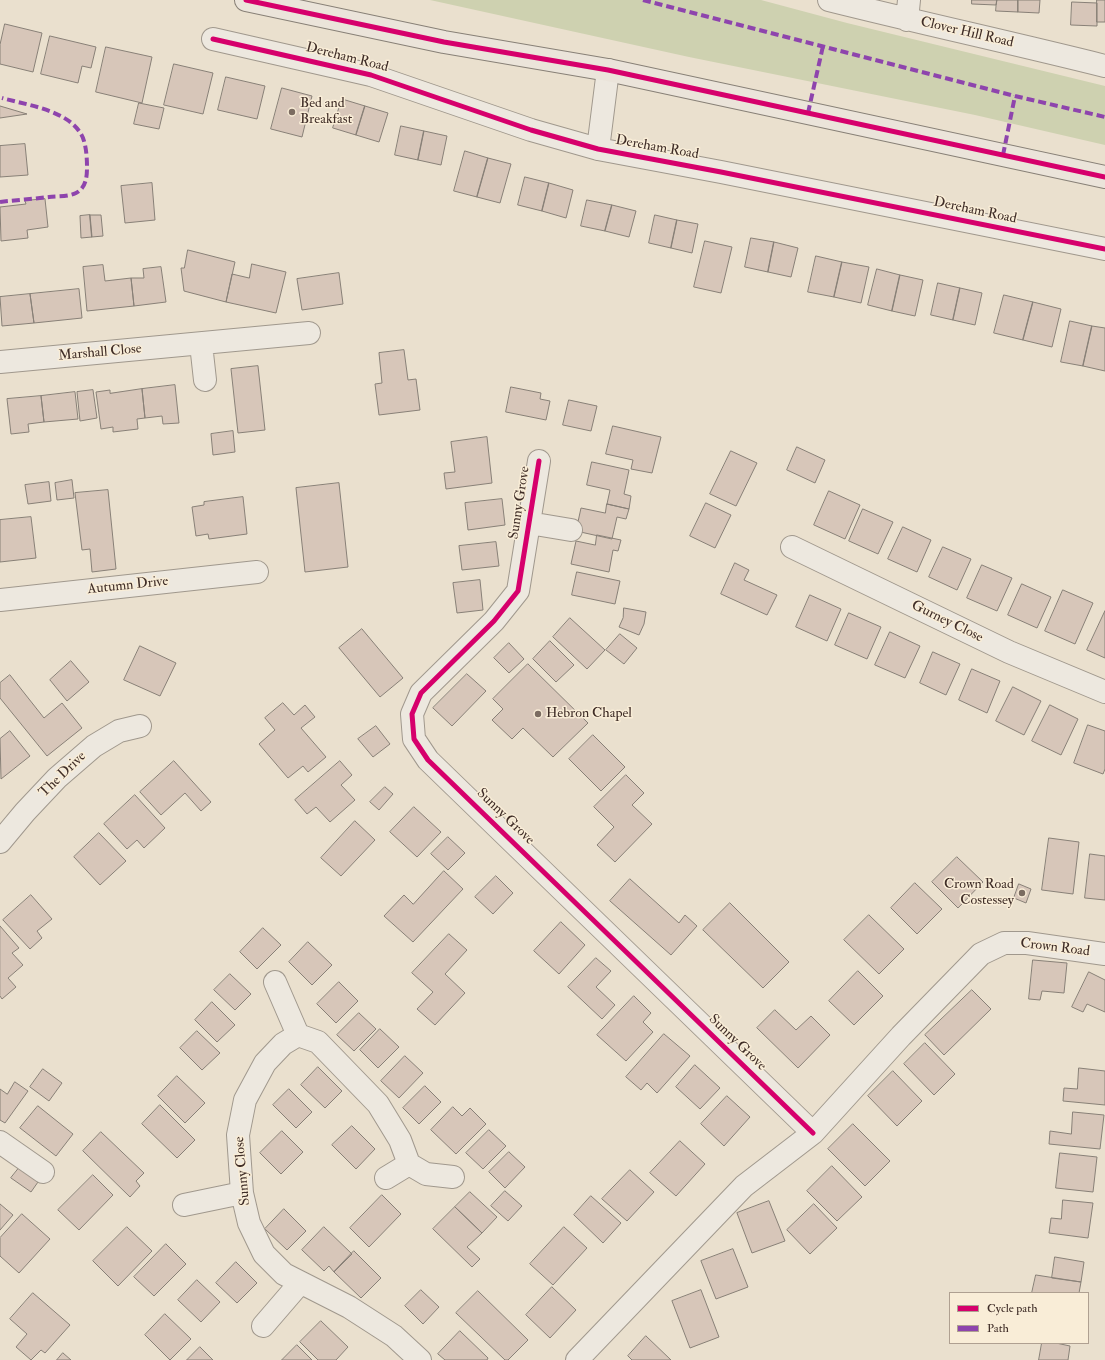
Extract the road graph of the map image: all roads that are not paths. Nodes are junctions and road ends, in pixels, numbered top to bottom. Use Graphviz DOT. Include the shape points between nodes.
graph roads {
  1 [pos="246,0"];
  2 [pos="829,0"];
  3 [pos="908,10"];
  4 [pos="213,39"];
  5 [pos="1105,66"];
  6 [pos="608,70"];
  7 [pos="598,149"];
  8 [pos="1105,177"];
  9 [pos="1105,249"];
  10 [pos="309,333"];
  11 [pos="201,344"];
  12 [pos="0,362"];
  13 [pos="205,380"];
  14 [pos="539,461"];
  15 [pos="529,523"];
  16 [pos="571,530"];
  17 [pos="792,547"];
  18 [pos="257,572"];
  19 [pos="0,600"];
  20 [pos="1105,692"];
  21 [pos="140,726"];
  22 [pos="0,842"];
  23 [pos="1105,954"];
  24 [pos="275,982"];
  25 [pos="298,1036"];
  26 [pos="813,1133"];
  27 [pos="2,1147"];
  28 [pos="409,1164"];
  29 [pos="43,1172"];
  30 [pos="453,1177"];
  31 [pos="386,1178"];
  32 [pos="242,1193"];
  33 [pos="184,1205"];
  34 [pos="300,1283"];
  35 [pos="263,1326"];
  36 [pos="420,1360"];
  37 [pos="577,1360"];
  1 -- 6 [label="highway" via="444,42"];
  2 -- 3 [label="street, Clover Hill Road"];
  3 -- 5 [label="street, Clover Hill Road" via="1018,44"];
  4 -- 7 [label="street, Dereham Road" via="371,75 530,130"];
  6 -- 7 [label="street, Dereham Road"];
  6 -- 8 [label="highway"];
  7 -- 9 [label="street, Dereham Road"];
  10 -- 11 [label="street, Marshall Close"];
  11 -- 12 [label="street, Marshall Close"];
  11 -- 13 [label="street"];
  14 -- 15 [label="street, Sunny Grove"];
  15 -- 16 [label="street, Sunny Grove"];
  15 -- 26 [label="street, Sunny Grove" via="518,591 494,621 421,693 412,714 414,739 428,760"];
  17 -- 20 [label="street, Gurney Close" via="1009,652"];
  18 -- 19 [label="street, Autumn Drive"];
  21 -- 22 [label="street, The Drive" via="119,732 94,746 57,778"];
  23 -- 26 [label="street, Crown Road" via="1027,943 1004,943 981,954 901,1036"];
  24 -- 25 [label="street"];
  25 -- 28 [label="street" via="318,1042 378,1104 400,1140"];
  25 -- 32 [label="street, Sunny Close" via="283,1044 264,1063 245,1100 238,1135"];
  26 -- 37 [label="street" via="744,1186"];
  27 -- 29 [label="street"];
  28 -- 30 [label="street" via="426,1174"];
  28 -- 31 [label="street"];
  32 -- 33 [label="street"];
  32 -- 34 [label="street, Sunny Close" via="249,1223 264,1254 284,1274"];
  34 -- 35 [label="street"];
  34 -- 36 [label="street, Sunny Close" via="349,1308 394,1336"];
}
